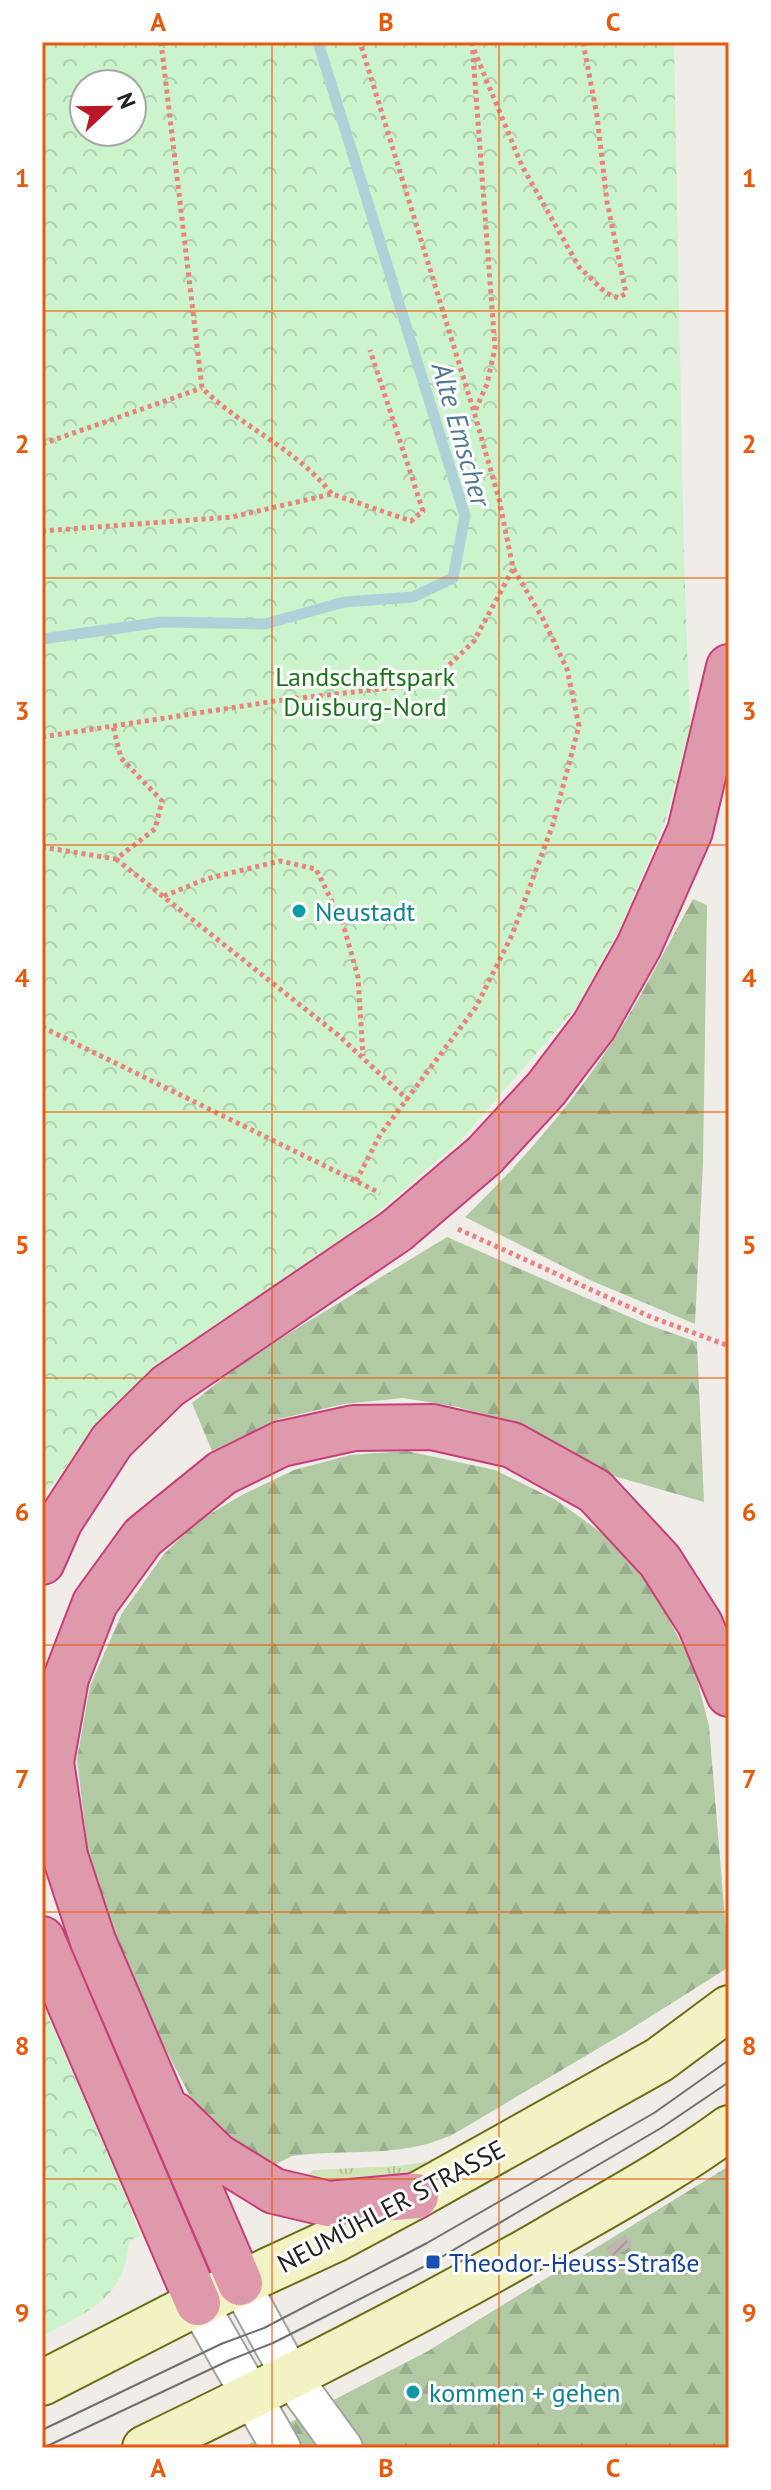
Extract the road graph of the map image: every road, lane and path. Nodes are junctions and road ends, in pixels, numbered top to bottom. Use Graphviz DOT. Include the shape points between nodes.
graph roads {
  1 [pos="161,42"];
  2 [pos="360,42"];
  3 [pos="472,42"];
  4 [pos="583,42"];
  5 [pos="474,50"];
  6 [pos="370,350"];
  7 [pos="202,388"];
  8 [pos="474,412"];
  9 [pos="42,444"];
  10 [pos="332,494"];
  11 [pos="42,531"];
  12 [pos="513,568"];
  13 [pos="729,667"];
  14 [pos="113,726"];
  15 [pos="42,737"];
  16 [pos="42,847"];
  17 [pos="116,859"];
  18 [pos="164,897"];
  19 [pos="42,1027"];
  20 [pos="363,1058"];
  21 [pos="409,1100"];
  22 [pos="356,1181"];
  23 [pos="390,1213"];
  24 [pos="456,1228"];
  25 [pos="729,1346"];
  26 [pos="42,1562"];
  27 [pos="729,1694"];
  28 [pos="42,1939"];
  29 [pos="729,2008"];
  30 [pos="162,2102"];
  31 [pos="729,2128"];
  32 [pos="416,2196"];
  33 [pos="240,2283"];
  34 [pos="198,2303"];
  35 [pos="292,2378"];
  36 [pos="42,2383"];
  37 [pos="251,2397"];
  38 [pos="145,2448"];
  39 [pos="281,2448"];
  40 [pos="343,2448"];
  1 -- 7 [label="path"];
  2 -- 8 [label="path"];
  3 -- 5 [label="path"];
  4 -- 5 [label="path" via="626,293 619,298 606,293 579,267 522,166"];
  5 -- 8 [label="path" via="495,348"];
  6 -- 10 [label="path" via="423,511 411,521"];
  7 -- 9 [label="path"];
  7 -- 10 [label="path" via="220,406 280,444"];
  8 -- 12 [label="path"];
  10 -- 11 [label="path" via="232,517"];
  12 -- 14 [label="path" via="474,641 444,670 399,687"];
  12 -- 21 [label="path" via="567,669 579,726 553,824 512,935 476,1007"];
  13 -- 23 [label="highway, bridge" via="690,831 639,946 594,1026 485,1155"];
  14 -- 15 [label="path"];
  14 -- 17 [label="path" via="121,758 162,801 155,829"];
  16 -- 17 [label="path"];
  17 -- 18 [label="path"];
  18 -- 20 [label="path"];
  18 -- 20 [label="path" via="206,879 280,861 316,869 343,924 358,977"];
  19 -- 22 [label="path"];
  20 -- 21 [label="path"];
  21 -- 22 [label="path" via="380,1135"];
  22 -- 23 [label="path"];
  23 -- 26 [label="highway" via="168,1386 112,1441 60,1521"];
  24 -- 25 [label="path" via="651,1317"];
  27 -- 30 [label="highway" via="700,1624 660,1561 595,1491 512,1445 432,1427 354,1428 281,1444 222,1473 143,1537 95,1603 66,1678 51,1762 65,1856 93,1941"];
  28 -- 34 [label="highway"];
  29 -- 32 [label="main road, NEUMÜHLER STRASSE" via="659,2060"];
  30 -- 32 [label="highway" via="217,2156 274,2191 329,2204"];
  30 -- 33 [label="highway"];
  31 -- 35 [label="main road" via="684,2161 457,2291"];
  32 -- 33 [label="main road, NEUMÜHLER STRASSE"];
  33 -- 34 [label="main road, NEUMÜHLER STRASSE"];
  33 -- 35 [label="street"];
  34 -- 36 [label="main road, NEUMÜHLER STRASSE"];
  34 -- 37 [label="street"];
  35 -- 37 [label="main road"];
  35 -- 40 [label="street"];
  37 -- 38 [label="main road"];
  37 -- 39 [label="street"];
}
